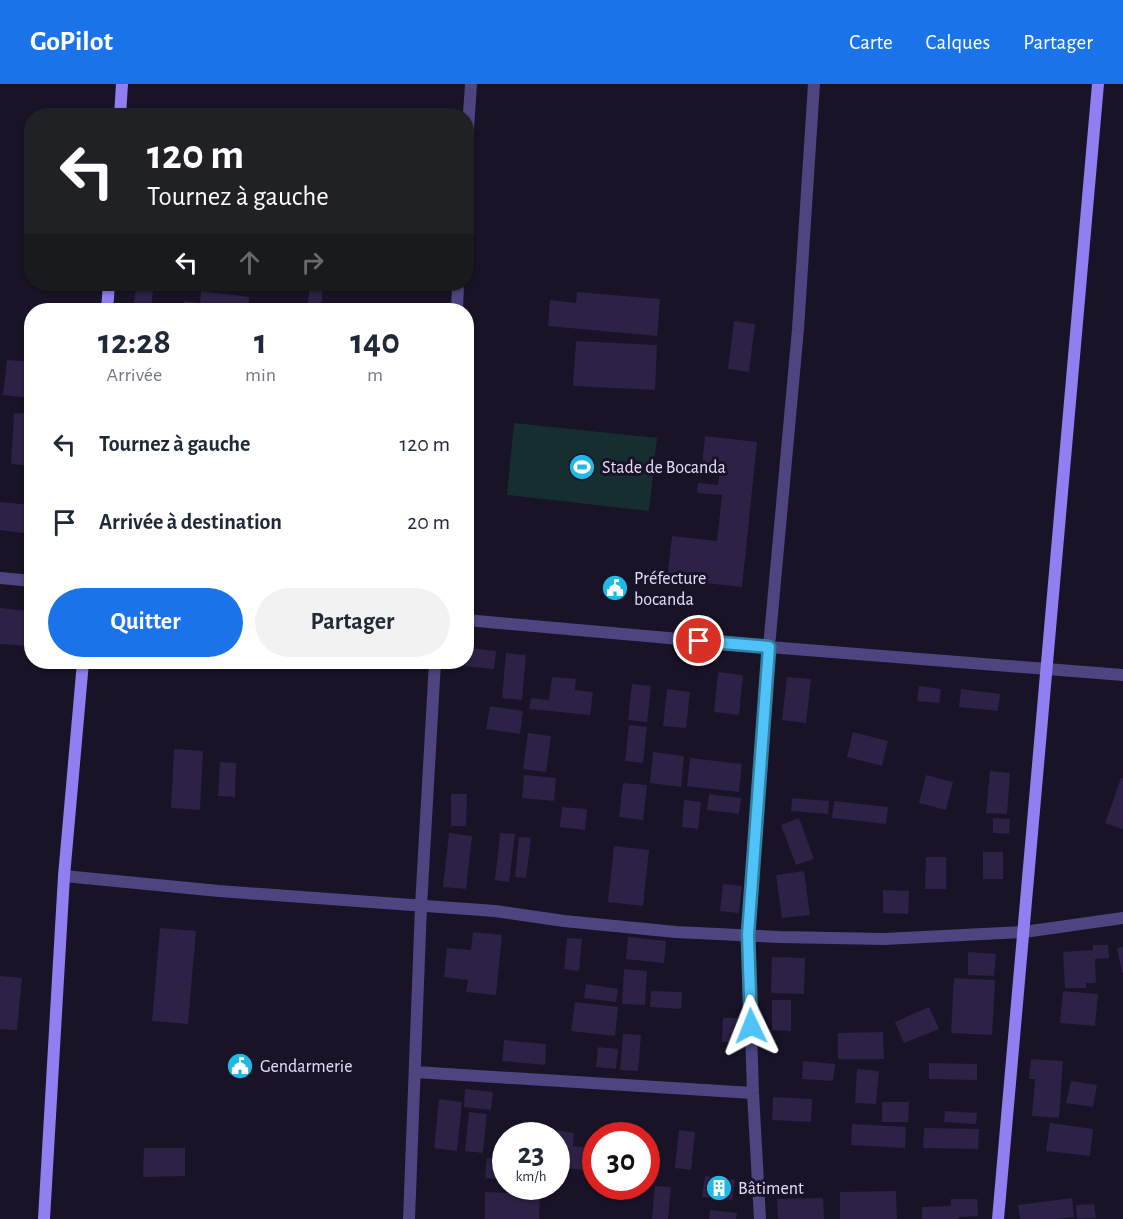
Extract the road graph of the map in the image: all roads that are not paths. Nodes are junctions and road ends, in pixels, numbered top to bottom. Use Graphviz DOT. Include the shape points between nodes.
graph roads {
  1 [pos="122,84"];
  2 [pos="471,84"];
  3 [pos="814,84"];
  4 [pos="1098,84"];
  5 [pos="120,108"];
  6 [pos="469,108"];
  7 [pos="0,578"];
  8 [pos="24,580"];
  9 [pos="474,621"];
  10 [pos="769,647"];
  11 [pos="82,669"];
  12 [pos="435,669"];
  13 [pos="1047,669"];
  14 [pos="1123,675"];
  15 [pos="64,876"];
  16 [pos="421,906"];
  17 [pos="1123,918"];
  18 [pos="1024,932"];
  19 [pos="748,935"];
  20 [pos="415,1072"];
  21 [pos="753,1093"];
  22 [pos="44,1219"];
  23 [pos="409,1219"];
  24 [pos="760,1219"];
  25 [pos="998,1219"];
  1 -- 5 [label="street"];
  2 -- 6 [label="street"];
  3 -- 10 [label="street" via="798,329"];
  4 -- 13 [label="street"];
  7 -- 8 [label="street"];
  9 -- 10 [label="street"];
  10 -- 13 [label="street"];
  10 -- 19 [label="street"];
  11 -- 15 [label="street"];
  12 -- 16 [label="street"];
  13 -- 14 [label="street"];
  13 -- 18 [label="street"];
  15 -- 16 [label="street"];
  15 -- 22 [label="street"];
  16 -- 19 [label="street" via="676,932"];
  16 -- 20 [label="street"];
  17 -- 18 [label="street"];
  18 -- 19 [label="street" via="884,939"];
  18 -- 25 [label="street"];
  19 -- 21 [label="street"];
  20 -- 21 [label="street"];
  20 -- 23 [label="street"];
  21 -- 24 [label="street"];
}
